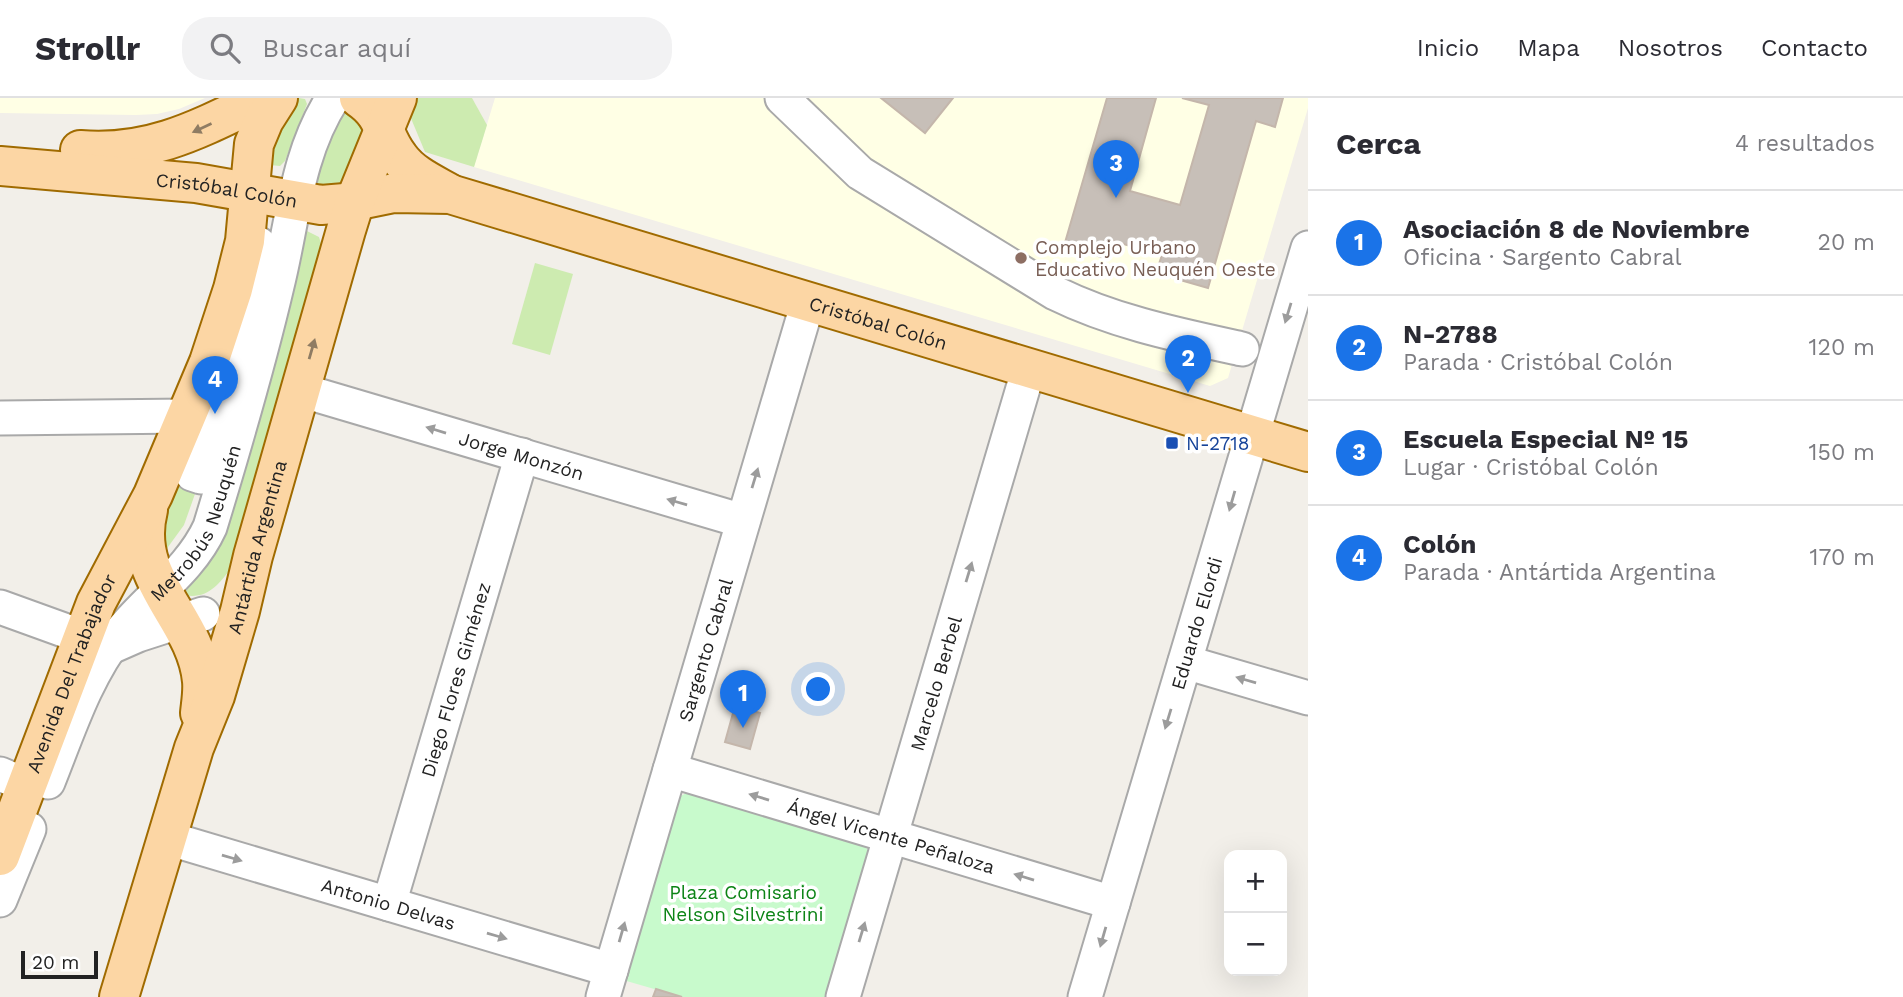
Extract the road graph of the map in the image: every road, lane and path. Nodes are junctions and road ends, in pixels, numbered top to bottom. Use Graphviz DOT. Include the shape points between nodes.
graph roads {
  1 [pos="263,98"];
  2 [pos="278,98"];
  3 [pos="319,98"];
  4 [pos="333,98"];
  5 [pos="359,98"];
  6 [pos="782,98"];
  7 [pos="391,113"];
  8 [pos="0,144"];
  9 [pos="0,166"];
  10 [pos="450,194"];
  11 [pos="261,195"];
  12 [pos="355,201"];
  13 [pos="1308,248"];
  14 [pos="808,302"];
  15 [pos="1242,349"];
  16 [pos="1029,368"];
  17 [pos="300,390"];
  18 [pos="187,416"];
  19 [pos="0,418"];
  20 [pos="1252,435"];
  21 [pos="1308,452"];
  22 [pos="522,456"];
  23 [pos="192,474"];
  24 [pos="153,495"];
  25 [pos="743,521"];
  26 [pos="253,556"];
  27 [pos="174,602"];
  28 [pos="0,607"];
  29 [pos="96,643"];
  30 [pos="1185,662"];
  31 [pos="62,697"];
  32 [pos="1308,698"];
  33 [pos="188,766"];
  34 [pos="670,770"];
  35 [pos="14,780"];
  36 [pos="891,836"];
  37 [pos="167,838"];
  38 [pos="0,856"];
  39 [pos="0,900"];
  40 [pos="1113,903"];
  41 [pos="389,904"];
  42 [pos="607,983"];
  43 [pos="119,997"];
  44 [pos="843,997"];
  45 [pos="1085,997"];
  1 -- 8 [label="main road, Cristóbal Colón, one-way" via="194,132 141,149 93,152"];
  2 -- 11 [label="main road" via="254,144"];
  3 -- 11 [label="street, Metrobús Neuquén" via="294,154"];
  4 -- 11 [label="street, Metrobús Neuquén" via="306,155"];
  5 -- 7 [label="main road, Cristóbal Colón"];
  6 -- 15 [label="street" via="860,173 1055,293 1134,324"];
  7 -- 10 [label="main road, Cristóbal Colón" via="394,150 405,164"];
  7 -- 12 [label="main road, Antártida Argentina"];
  9 -- 11 [label="main road, Cristóbal Colón" via="175,181"];
  10 -- 12 [label="main road, Cristóbal Colón" via="406,193"];
  10 -- 14 [label="main road, Cristóbal Colón"];
  11 -- 12 [label="main road, Cristóbal Colón" via="321,205"];
  11 -- 18 [label="main road" via="235,202 245,241 218,336"];
  11 -- 27 [label="street, Metrobús Neuquén" via="256,318 204,498 190,532 170,560"];
  17 -- 12 [label="main road, Antártida Argentina, one-way"];
  13 -- 20 [label="street, Eduardo Elordi, one-way"];
  14 -- 16 [label="main road, Cristóbal Colón"];
  25 -- 14 [label="street, Sargento Cabral, one-way"];
  16 -- 20 [label="main road, Cristóbal Colón"];
  36 -- 16 [label="street, Marcelo Berbel, one-way"];
  22 -- 17 [label="street, Jorge Monzón, one-way"];
  17 -- 26 [label="main road, Antártida Argentina"];
  18 -- 19 [label="street"];
  18 -- 24 [label="main road"];
  20 -- 21 [label="main road, Cristóbal Colón"];
  20 -- 30 [label="street, Eduardo Elordi, one-way"];
  25 -- 22 [label="street, Jorge Monzón, one-way"];
  22 -- 41 [label="street, Diego Flores Giménez"];
  23 -- 23 [label="street" via="201,477 205,465 248,312 259,244"];
  24 -- 27 [label="main road" via="144,537 147,560"];
  24 -- 29 [label="main road, Avenida Del Trabajador" via="112,570"];
  25 -- 34 [label="street, Sargento Cabral"];
  26 -- 27 [label="main road" via="228,598 212,610"];
  26 -- 33 [label="main road, Antártida Argentina" via="215,696"];
  27 -- 29 [label="street, Metrobús Neuquén"];
  27 -- 31 [label="street, Metrobús Neuquén" via="98,635"];
  27 -- 33 [label="main road" via="202,680"];
  28 -- 29 [label="street"];
  29 -- 31 [label="main road, Avenida Del Trabajador"];
  29 -- 39 [label="street, Metrobús Neuquén" via="75,716"];
  32 -- 30 [label="street, one-way"];
  30 -- 40 [label="street, Eduardo Elordi, one-way"];
  31 -- 35 [label="main road, Avenida Del Trabajador"];
  33 -- 37 [label="main road, Antártida Argentina"];
  36 -- 34 [label="street, Ángel Vicente Peñaloza, one-way"];
  42 -- 34 [label="street, Sargento Cabral, one-way"];
  35 -- 38 [label="main road, Avenida Del Trabajador"];
  40 -- 36 [label="street, Ángel Vicente Peñaloza, one-way"];
  44 -- 36 [label="street, Marcelo Berbel, one-way"];
  37 -- 41 [label="street, Antonio Delvas, one-way"];
  37 -- 43 [label="main road, Antártida Argentina"];
  40 -- 45 [label="street, Eduardo Elordi, one-way"];
  41 -- 42 [label="street, Antonio Delvas, one-way"];
}
